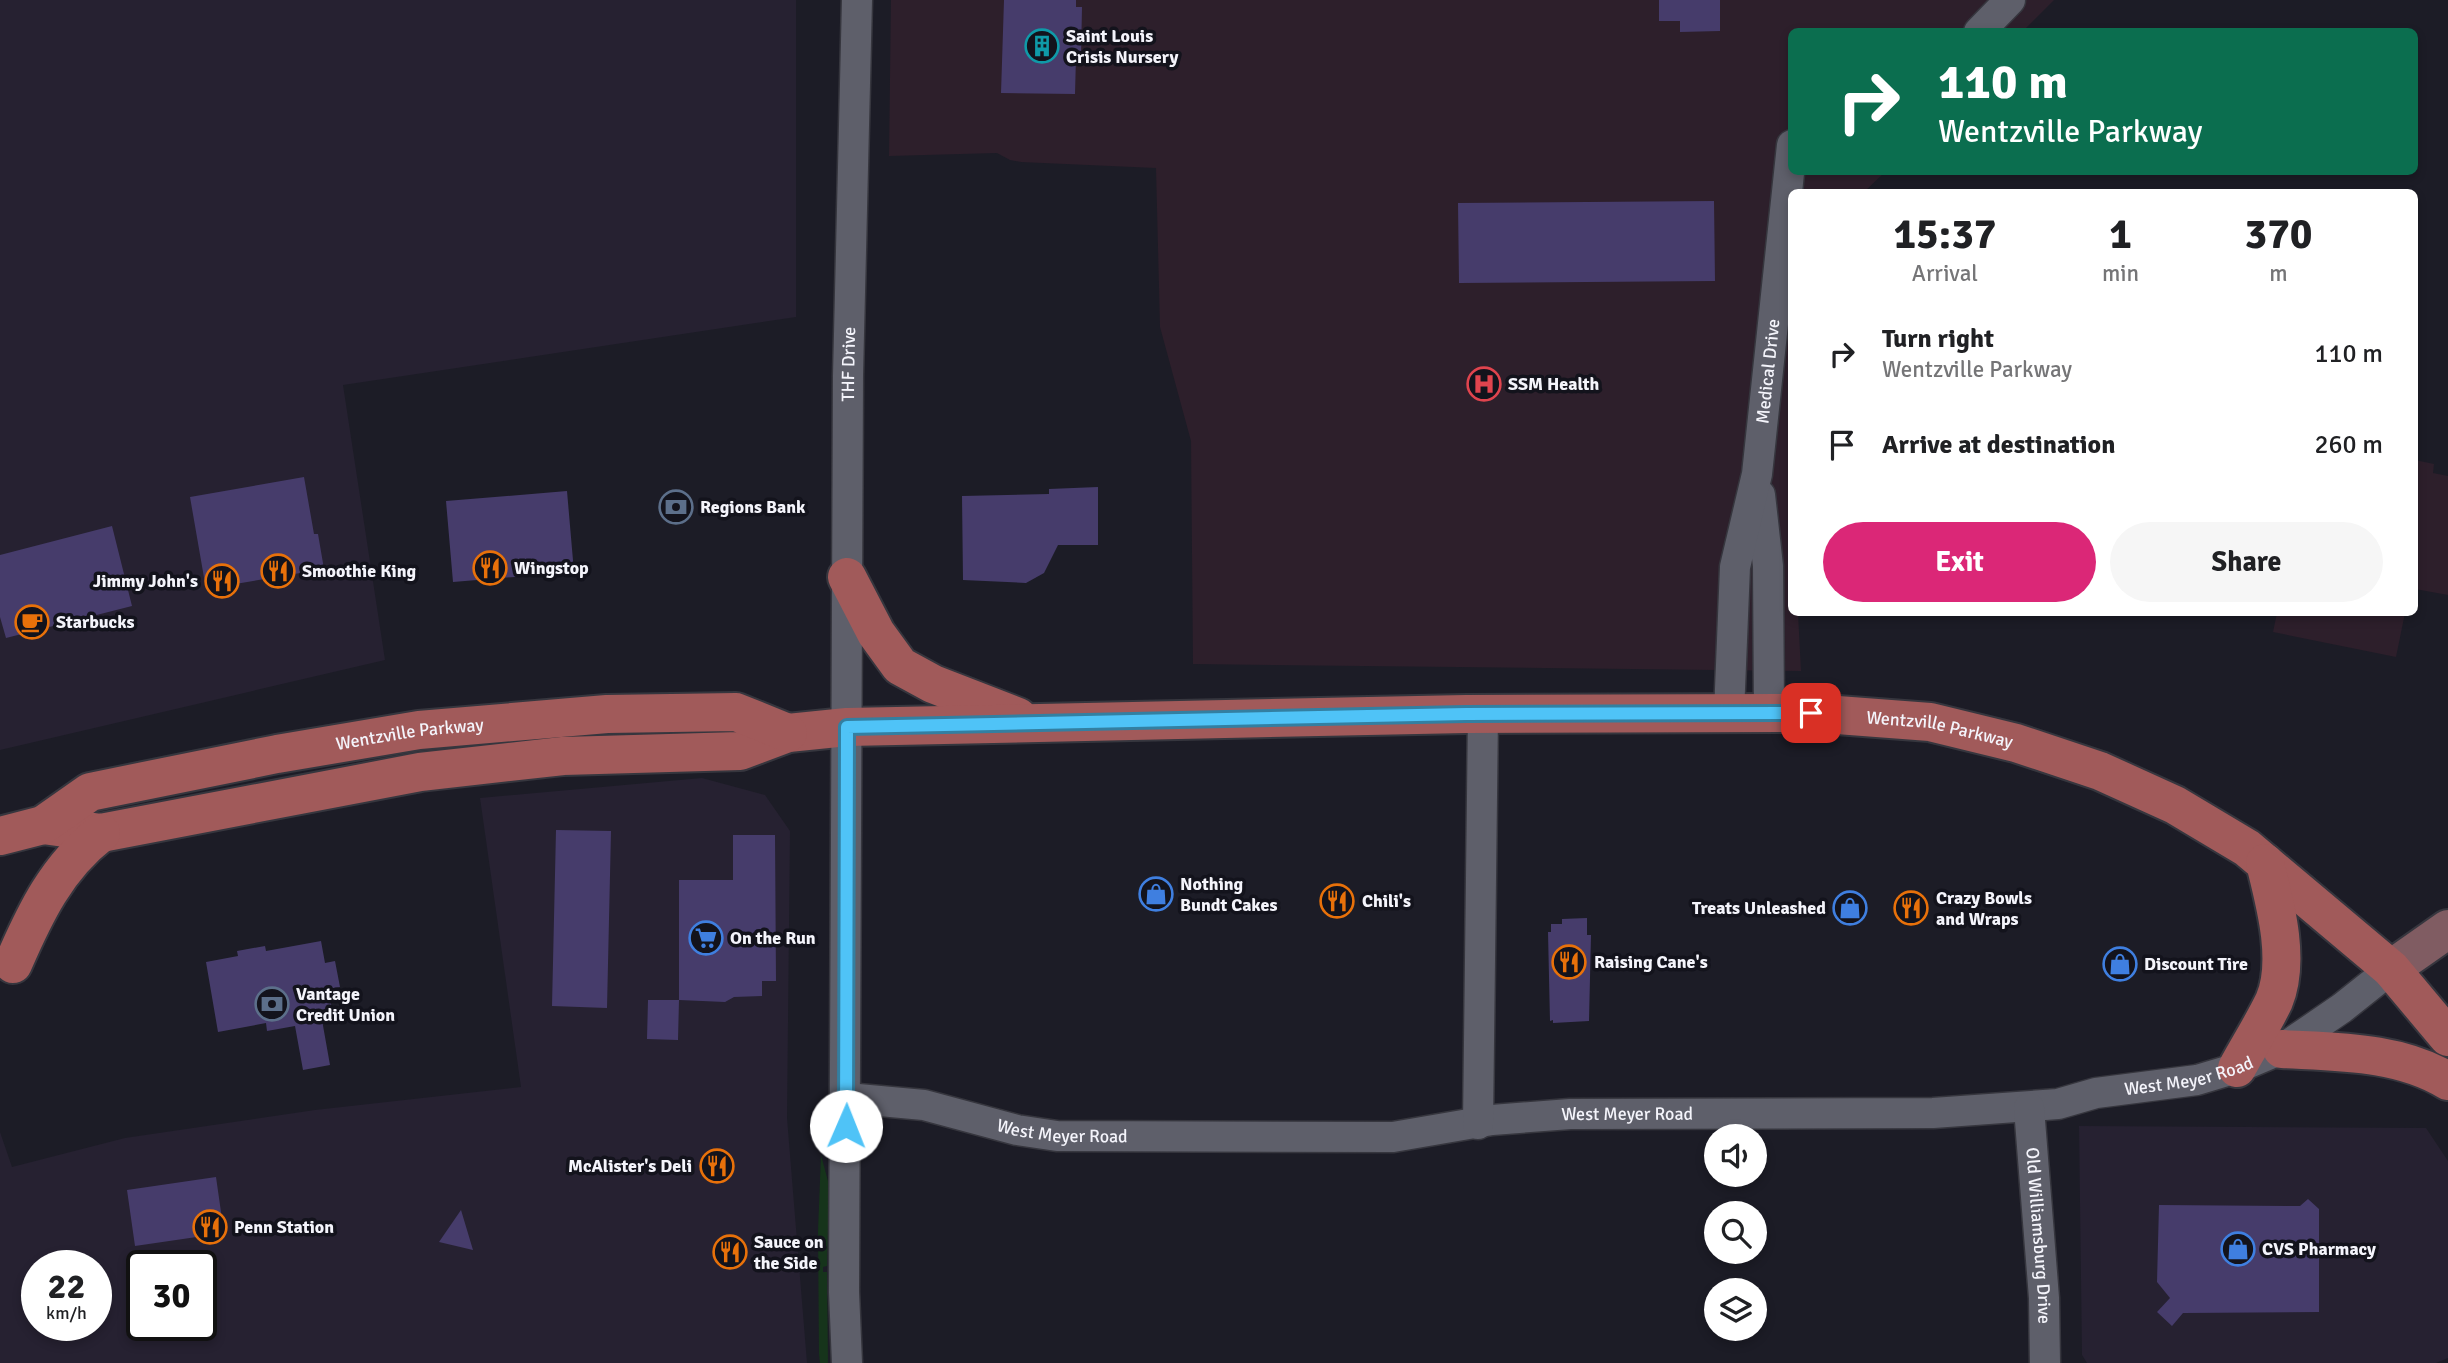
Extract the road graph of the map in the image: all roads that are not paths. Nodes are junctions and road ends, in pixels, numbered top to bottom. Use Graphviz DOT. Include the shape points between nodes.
graph roads {
  1 [pos="857,0"];
  2 [pos="2010,0"];
  3 [pos="1983,28"];
  4 [pos="1789,175"];
  5 [pos="1757,474"];
  6 [pos="847,577"];
  7 [pos="1729,713"];
  8 [pos="1769,713"];
  9 [pos="1483,714"];
  10 [pos="1032,723"];
  11 [pos="847,727"];
  12 [pos="788,733"];
  13 [pos="43,825"];
  14 [pos="101,833"];
  15 [pos="0,836"];
  16 [pos="2265,863"];
  17 [pos="2448,929"];
  18 [pos="13,964"];
  19 [pos="2391,969"];
  20 [pos="2448,1037"];
  21 [pos="2283,1049"];
  22 [pos="2236,1068"];
  23 [pos="2448,1081"];
  24 [pos="847,1098"];
  25 [pos="2029,1108"];
  26 [pos="1478,1124"];
  27 [pos="847,1363"];
  28 [pos="2045,1363"];
  1 -- 6 [label="street, THF Drive"];
  2 -- 3 [label="street"];
  4 -- 5 [label="street, Medical Drive"];
  5 -- 7 [label="street, Medical Drive" via="1735,567"];
  5 -- 8 [label="street, Medical Drive" via="1768,566"];
  6 -- 10 [label="main road" via="876,633 900,666"];
  6 -- 11 [label="street, THF Drive"];
  7 -- 8 [label="main road, Wentzville Parkway"];
  7 -- 9 [label="main road, Wentzville Parkway"];
  8 -- 16 [label="main road, Wentzville Parkway" via="1930,722 2016,743 2101,771 2175,805"];
  9 -- 10 [label="main road, Wentzville Parkway"];
  9 -- 26 [label="street"];
  10 -- 11 [label="main road, Wentzville Parkway"];
  11 -- 12 [label="main road, Wentzville Parkway"];
  11 -- 24 [label="street, THF Drive"];
  12 -- 13 [label="main road, Wentzville Parkway" via="736,712 607,714 419,730 90,792"];
  12 -- 14 [label="main road, Wentzville Parkway" via="740,751 563,756 420,772"];
  13 -- 14 [label="main road, Wentzville Parkway"];
  13 -- 15 [label="main road, Wentzville Parkway"];
  14 -- 18 [label="main road" via="55,878"];
  16 -- 19 [label="main road, Wentzville Parkway"];
  16 -- 22 [label="main road" via="2280,928 2281,964 2275,999"];
  17 -- 19 [label="main road, West Meyer Road"];
  19 -- 20 [label="main road, Wentzville Parkway"];
  19 -- 21 [label="street, West Meyer Road"];
  21 -- 22 [label="street, West Meyer Road"];
  21 -- 23 [label="main road" via="2369,1054"];
  22 -- 25 [label="street, West Meyer Road" via="2197,1080"];
  24 -- 26 [label="street, West Meyer Road" via="924,1105 1057,1136 1393,1137"];
  24 -- 27 [label="street, THF Drive"];
  25 -- 26 [label="street, West Meyer Road" via="1920,1113 1570,1114"];
  25 -- 28 [label="street, Old Williamsburg Drive"];
}
